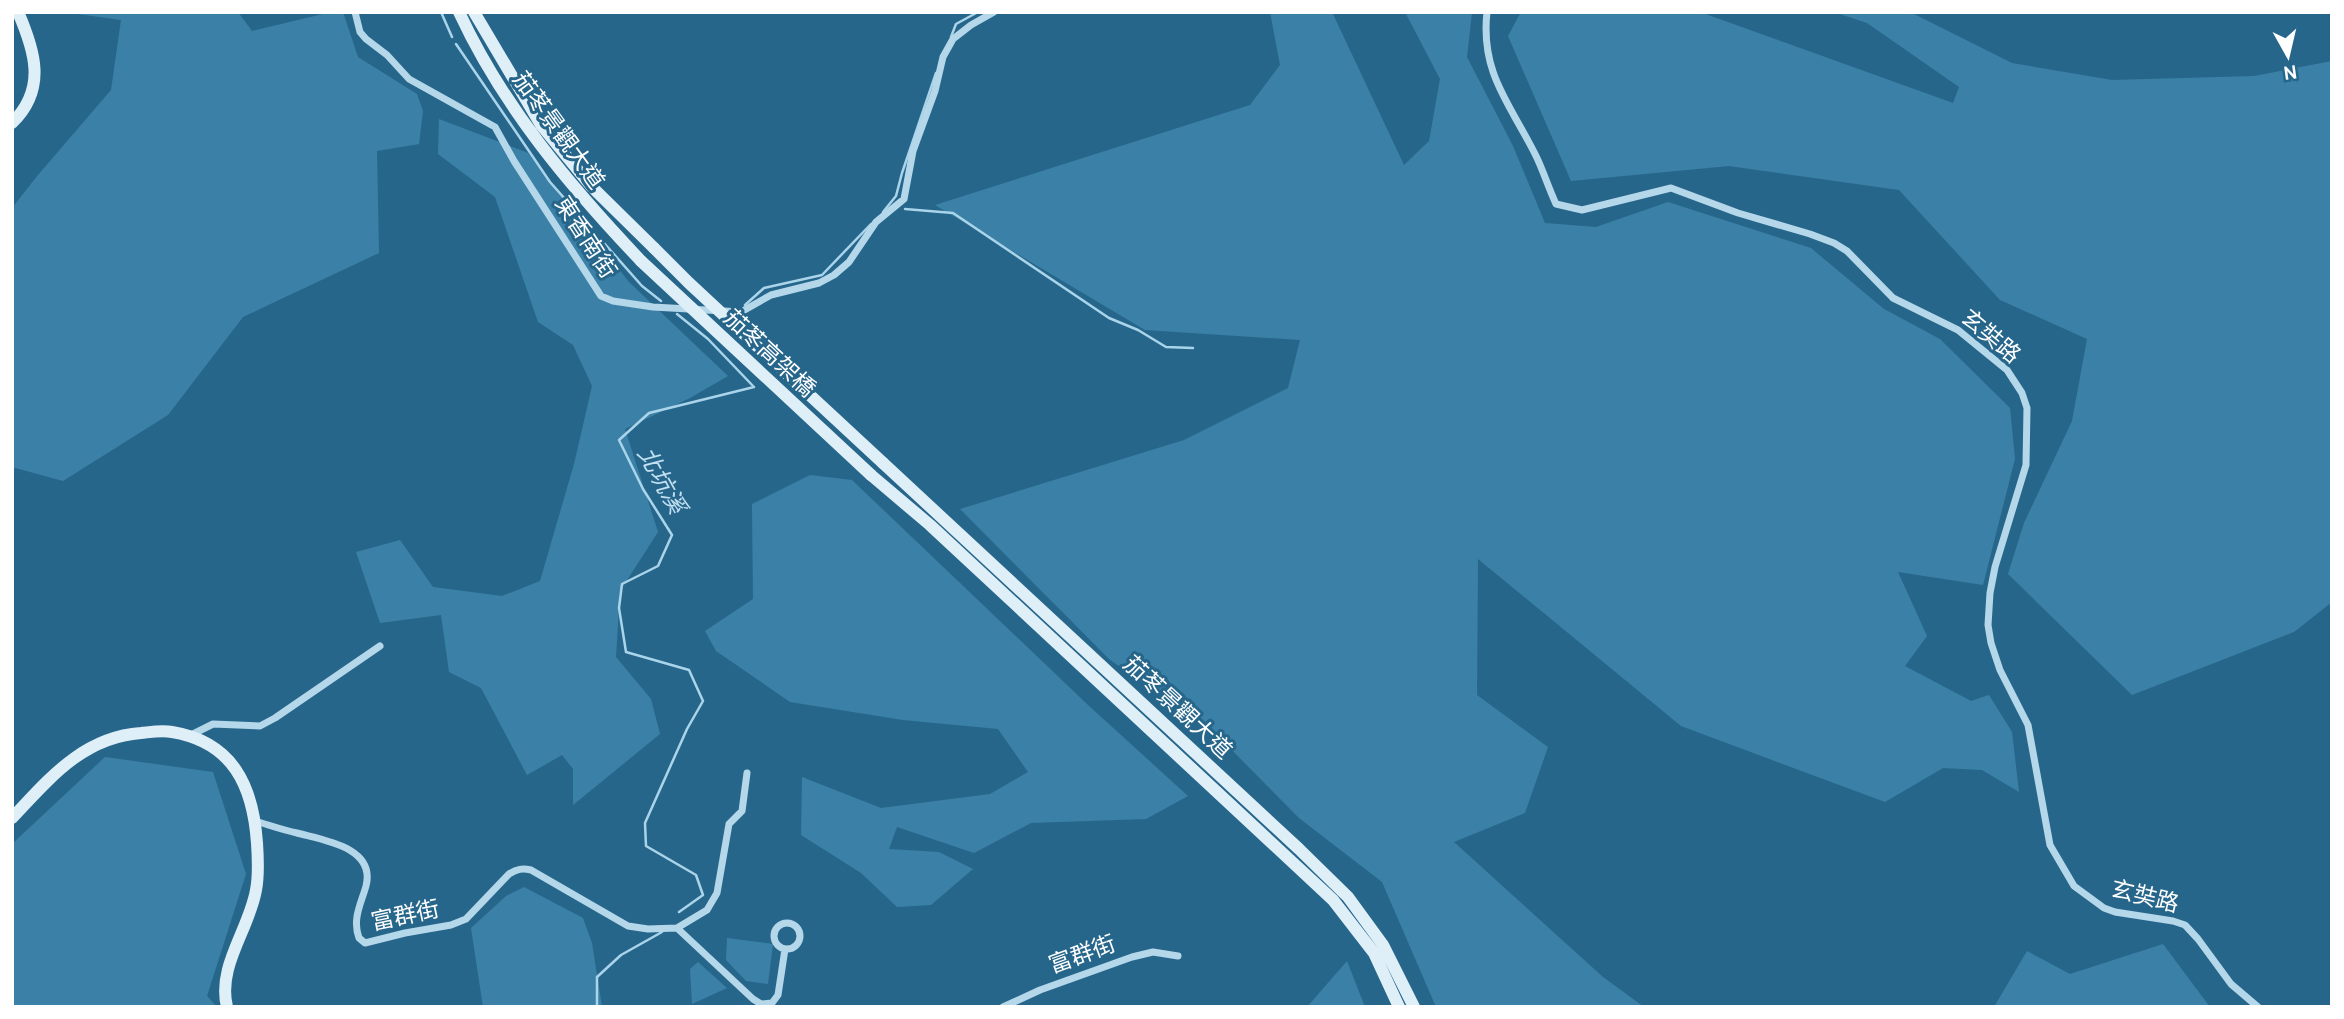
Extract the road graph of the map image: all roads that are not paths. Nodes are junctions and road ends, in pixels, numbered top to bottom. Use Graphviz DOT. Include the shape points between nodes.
graph roads {
  1 [pos="18,12"];
  2 [pos="355,12"];
  3 [pos="459,12"];
  4 [pos="474,12"];
  5 [pos="994,12"];
  6 [pos="1488,12"];
  7 [pos="12,122"];
  8 [pos="654,248"];
  9 [pos="641,261"];
  10 [pos="883,463"];
  11 [pos="871,475"];
  12 [pos="380,646"];
  13 [pos="191,735"];
  14 [pos="747,773"];
  15 [pos="12,818"];
  16 [pos="255,821"];
  17 [pos="677,929"];
  18 [pos="785,950"];
  19 [pos="1178,956"];
  20 [pos="761,1005"];
  21 [pos="774,1005"];
  22 [pos="227,1007"];
  23 [pos="1003,1007"];
  24 [pos="1399,1007"];
  25 [pos="1414,1007"];
  26 [pos="2258,1007"];
  1 -- 7 [label="street" via="32,44 36,73 31,96"];
  2 -- 5 [label="street, 東香南街" via="360,32 409,79 495,127 601,296 653,307 741,312 771,295 834,275 849,262 876,222 904,199 913,151 943,57 953,39"];
  3 -- 9 [label="street, 茄苳景觀大道" via="524,125 581,197"];
  4 -- 8 [label="street, 茄苳景觀大道" via="541,125 591,186"];
  6 -- 26 [label="street, 玄奘路" via="1485,31 1496,83 1538,159 1556,204 1582,210 1671,188 1810,234 1847,251 1894,298 1958,330 2007,370 2027,408 2026,465 1995,567 1988,625 2000,670 2028,725 2050,845 2074,886 2104,908 2185,925 2231,984"];
  8 -- 10 [label="street, 茄苳高架橋, bridge"];
  9 -- 11 [label="street, 茄苳高架橋, bridge"];
  10 -- 25 [label="street, 茄苳景觀大道" via="1348,897 1383,945"];
  11 -- 24 [label="street, 茄苳景觀大道" via="1334,900 1374,953"];
  12 -- 13 [label="street" via="260,726 213,724"];
  13 -- 15 [label="street" via="134,733 95,744 71,758"];
  13 -- 16 [label="street" via="235,768 245,783"];
  14 -- 17 [label="street" via="742,811 729,824 717,893 707,910"];
  16 -- 17 [label="street, 富群街" via="348,848 360,857 368,878 355,920 359,938 366,943 466,919 517,869 531,870 628,926"];
  16 -- 22 [label="street" via="256,889 227,972"];
  17 -- 20 [label="street"];
  18 -- 21 [label="street"];
  19 -- 23 [label="street, 富群街" via="1153,951 1132,957"];
  20 -- 21 [label="street"];
}
